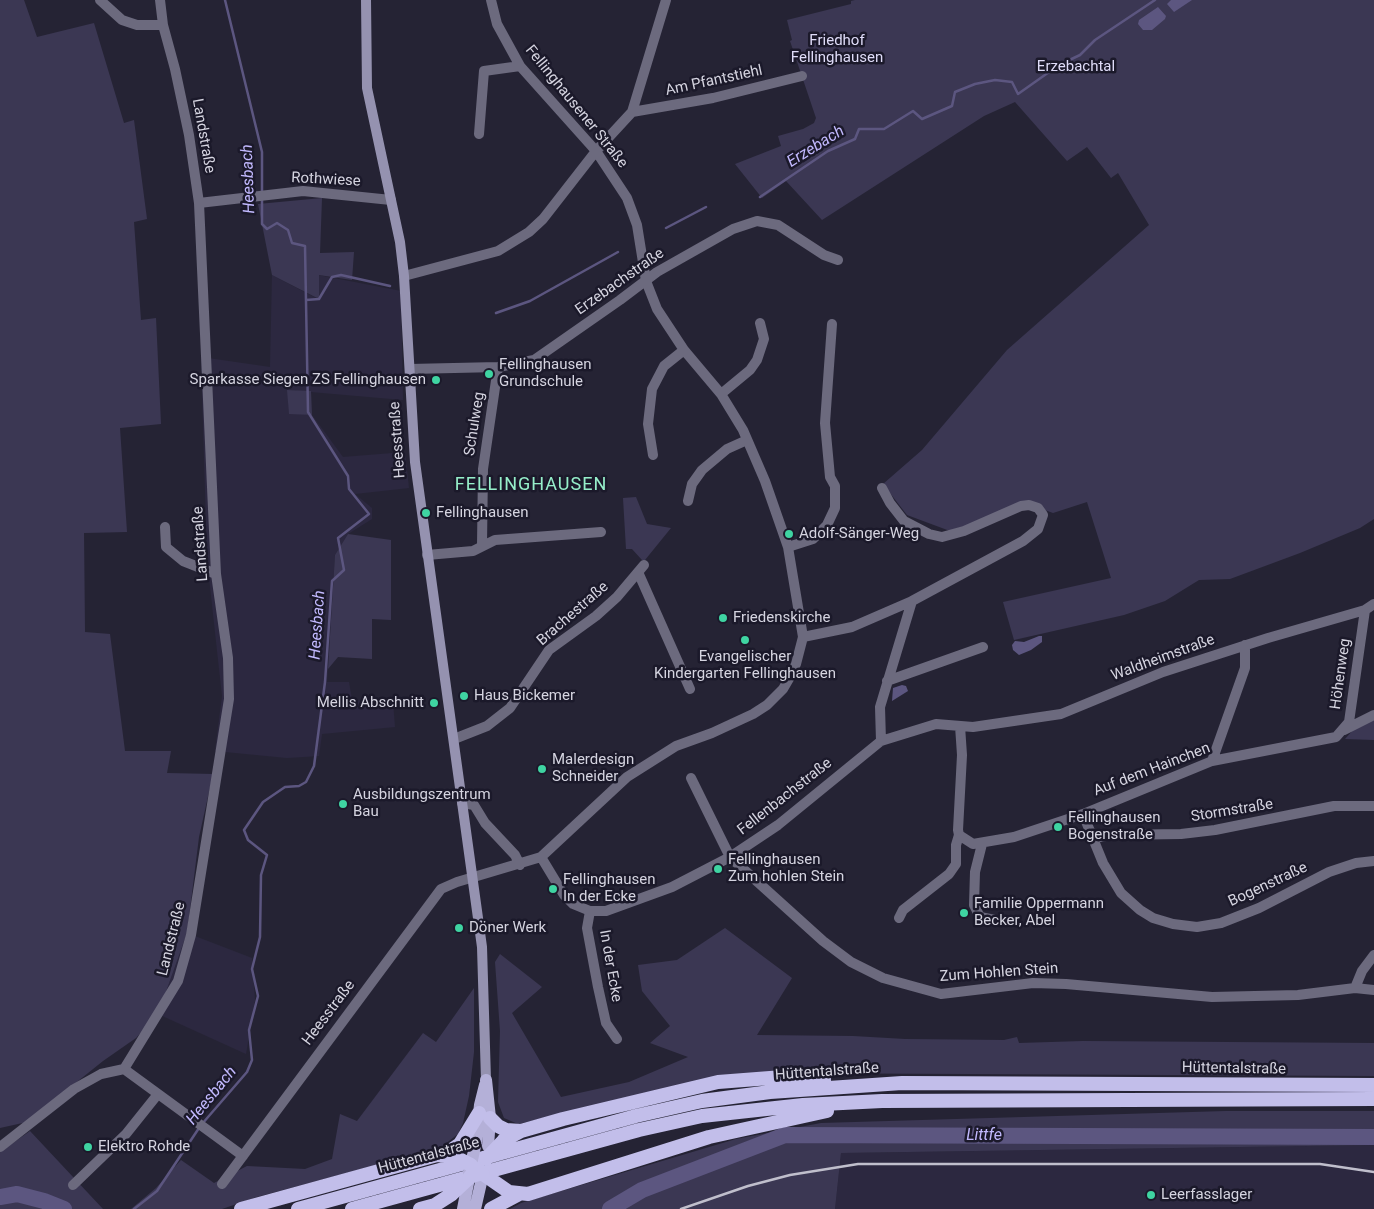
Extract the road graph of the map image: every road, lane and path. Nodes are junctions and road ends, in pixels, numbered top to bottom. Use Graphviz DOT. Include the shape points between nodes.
graph roads {
  1 [pos="100,0"];
  2 [pos="160,0"];
  3 [pos="366,0"];
  4 [pos="491,0"];
  5 [pos="666,0"];
  6 [pos="163,25"];
  7 [pos="520,66"];
  8 [pos="802,76"];
  9 [pos="632,112"];
  10 [pos="478,134"];
  11 [pos="596,151"];
  12 [pos="392,200"];
  13 [pos="199,202"];
  14 [pos="838,260"];
  15 [pos="404,276"];
  16 [pos="646,281"];
  17 [pos="760,324"];
  18 [pos="832,324"];
  19 [pos="684,350"];
  20 [pos="498,367"];
  21 [pos="410,369"];
  22 [pos="721,394"];
  23 [pos="747,440"];
  24 [pos="653,455"];
  25 [pos="882,488"];
  26 [pos="688,501"];
  27 [pos="165,527"];
  28 [pos="601,532"];
  29 [pos="482,545"];
  30 [pos="788,547"];
  31 [pos="428,555"];
  32 [pos="216,574"];
  33 [pos="912,601"];
  34 [pos="1370,607"];
  35 [pos="803,637"];
  36 [pos="1245,645"];
  37 [pos="983,647"];
  38 [pos="886,681"];
  39 [pos="690,689"];
  40 [pos="1374,715"];
  41 [pos="960,726"];
  42 [pos="1340,734"];
  43 [pos="454,739"];
  44 [pos="881,741"];
  45 [pos="1212,761"];
  46 [pos="691,778"];
  47 [pos="462,803"];
  48 [pos="1374,806"];
  49 [pos="1083,814"];
  50 [pos="959,836"];
  51 [pos="1094,838"];
  52 [pos="982,844"];
  53 [pos="541,857"];
  54 [pos="730,857"];
  55 [pos="1374,860"];
  56 [pos="520,865"];
  57 [pos="473,878"];
  58 [pos="590,911"];
  59 [pos="899,918"];
  60 [pos="995,920"];
  61 [pos="1374,955"];
  62 [pos="1355,988"];
  63 [pos="1374,990"];
  64 [pos="617,1039"];
  65 [pos="124,1069"];
  66 [pos="486,1077"];
  67 [pos="902,1083"];
  68 [pos="1374,1085"];
  69 [pos="158,1094"];
  70 [pos="1374,1099"];
  71 [pos="882,1101"];
  72 [pos="485,1116"];
  73 [pos="521,1131"];
  74 [pos="0,1147"];
  75 [pos="448,1155"];
  76 [pos="243,1156"];
  77 [pos="480,1164"];
  78 [pos="222,1184"];
  79 [pos="73,1185"];
  80 [pos="519,1194"];
  81 [pos="472,1195"];
  82 [pos="441,1207"];
  83 [pos="241,1209"];
  84 [pos="298,1209"];
  85 [pos="352,1209"];
  86 [pos="420,1209"];
  87 [pos="463,1209"];
  88 [pos="476,1209"];
  89 [pos="491,1209"];
  1 -- 6 [label="street" via="122,20 137,25"];
  2 -- 6 [label="street, Landstraße"];
  3 -- 12 [label="main road, Heesstraße" via="368,88"];
  4 -- 7 [label="street, Fellinghausener Straße" via="497,24"];
  5 -- 9 [label="street"];
  6 -- 13 [label="street, Landstraße" via="177,79"];
  7 -- 10 [label="street" via="484,71"];
  7 -- 11 [label="street, Fellinghausener Straße"];
  8 -- 9 [label="street, Am Pfantstiehl" via="713,98"];
  9 -- 11 [label="street"];
  11 -- 15 [label="street" via="542,219 514,242 498,251"];
  11 -- 16 [label="street, Fellinghausener Straße" via="633,210"];
  12 -- 13 [label="street, Rothwiese" via="325,191"];
  12 -- 15 [label="main road, Heesstraße"];
  13 -- 32 [label="street, Landstraße"];
  14 -- 16 [label="street, Erzebachstraße" via="824,255 778,225 757,221 733,229"];
  15 -- 21 [label="main road, Heesstraße"];
  16 -- 19 [label="street, Fellinghausener Straße" via="657,308"];
  16 -- 20 [label="street, Erzebachstraße" via="534,360"];
  17 -- 22 [label="street" via="764,338 757,360"];
  18 -- 30 [label="street" via="825,423 830,477 835,486 835,508 822,531 813,538"];
  19 -- 22 [label="street, Fellinghausener Straße"];
  19 -- 24 [label="street" via="664,366 652,389 648,424"];
  20 -- 21 [label="street, Erzebachstraße"];
  20 -- 29 [label="street, Schulweg" via="483,469"];
  21 -- 31 [label="main road, Heesstraße" via="415,462"];
  22 -- 23 [label="street, Fellinghausener Straße"];
  23 -- 26 [label="street" via="726,449 702,470 692,484"];
  23 -- 30 [label="street, Fellinghausener Straße"];
  25 -- 33 [label="street" via="904,521 928,534 942,537 1021,506 1038,508 1042,515 1038,529 1023,541"];
  27 -- 32 [label="street" via="166,548 183,561"];
  28 -- 29 [label="street" via="495,540"];
  29 -- 31 [label="street" via="473,551"];
  30 -- 35 [label="street, Fellinghausener Straße"];
  31 -- 43 [label="main road, Heesstraße"];
  32 -- 65 [label="street, Landstraße" via="228,658 229,699 191,935 178,981 167,1003"];
  33 -- 35 [label="street" via="852,626"];
  33 -- 38 [label="street"];
  34 -- 36 [label="street, Waldheimstraße"];
  34 -- 42 [label="street, Höhenweg" via="1349,722"];
  35 -- 53 [label="street, Fellinghausener Straße" via="790,677 767,705 712,733 676,746 627,777"];
  36 -- 41 [label="street, Waldheimstraße" via="1136,681 1061,714 1012,723"];
  36 -- 45 [label="street" via="1245,668"];
  37 -- 38 [label="street"];
  38 -- 44 [label="street" via="880,707"];
  39 -- 43 [label="street, Brachestraße" via="641,568 596,616 549,650 510,708 487,726"];
  40 -- 42 [label="street, Auf dem Hainchen"];
  41 -- 44 [label="street" via="936,724"];
  41 -- 50 [label="street"];
  42 -- 45 [label="street, Auf dem Hainchen"];
  43 -- 47 [label="main road, Heesstraße"];
  44 -- 54 [label="street, Fellenbachstraße" via="778,825"];
  45 -- 49 [label="street, Auf dem Hainchen"];
  46 -- 54 [label="street"];
  47 -- 56 [label="street" via="474,805"];
  47 -- 57 [label="main road, Heesstraße"];
  48 -- 51 [label="street, Stormstraße" via="1334,806 1181,834"];
  49 -- 51 [label="street, Bogenstraße"];
  49 -- 52 [label="street, Auf dem Hainchen"];
  50 -- 52 [label="street" via="971,843"];
  50 -- 59 [label="street" via="956,864 949,874 903,910"];
  51 -- 55 [label="street, Bogenstraße" via="1111,878 1121,893 1140,910 1173,924 1197,927 1241,916 1330,872"];
  52 -- 60 [label="street" via="974,905 980,917"];
  53 -- 56 [label="street, Fellinghausener Straße"];
  53 -- 58 [label="street, In der Ecke" via="573,904"];
  54 -- 58 [label="street, Fellenbachstraße" via="672,886 606,911"];
  54 -- 62 [label="street, Zum Hohlen Stein" via="822,941 852,962 883,978 941,994 1033,983 1212,997 1298,995"];
  56 -- 57 [label="street, Fellinghausener Straße"];
  57 -- 66 [label="main road, Heesstraße" via="482,947"];
  57 -- 76 [label="street, Heesstraße" via="441,889"];
  58 -- 64 [label="street, In der Ecke" via="588,928 598,987 606,1023"];
  61 -- 62 [label="street"];
  62 -- 63 [label="street, Zum Hohlen Stein"];
  65 -- 69 [label="street"];
  65 -- 74 [label="street" via="101,1074 74,1089"];
  66 -- 72 [label="main road, Heesstraße"];
  67 -- 68 [label="highway, Hüttentalstraße"];
  67 -- 73 [label="highway" via="783,1077 718,1082"];
  67 -- 84 [label="highway, Hüttentalstraße" via="808,1088 702,1101"];
  69 -- 76 [label="street"];
  69 -- 79 [label="street" via="126,1134"];
  70 -- 71 [label="highway, Hüttentalstraße"];
  71 -- 80 [label="highway" via="709,1137 528,1194"];
  71 -- 85 [label="highway, Hüttentalstraße" via="803,1105 702,1116 639,1130"];
  72 -- 73 [label="highway" via="506,1130"];
  72 -- 75 [label="highway"];
  72 -- 77 [label="main road, Heesstraße"];
  73 -- 77 [label="highway, bridge" via="504,1140"];
  75 -- 77 [label="highway, bridge"];
  75 -- 83 [label="highway"];
  76 -- 78 [label="street, Heesstraße"];
  77 -- 80 [label="highway" via="509,1192"];
  77 -- 81 [label="main road, Heesstraße"];
  77 -- 82 [label="highway"];
  80 -- 89 [label="highway"];
  81 -- 87 [label="main road, Heesstraße"];
  81 -- 88 [label="main road, Heesstraße"];
  82 -- 86 [label="highway"];
}
